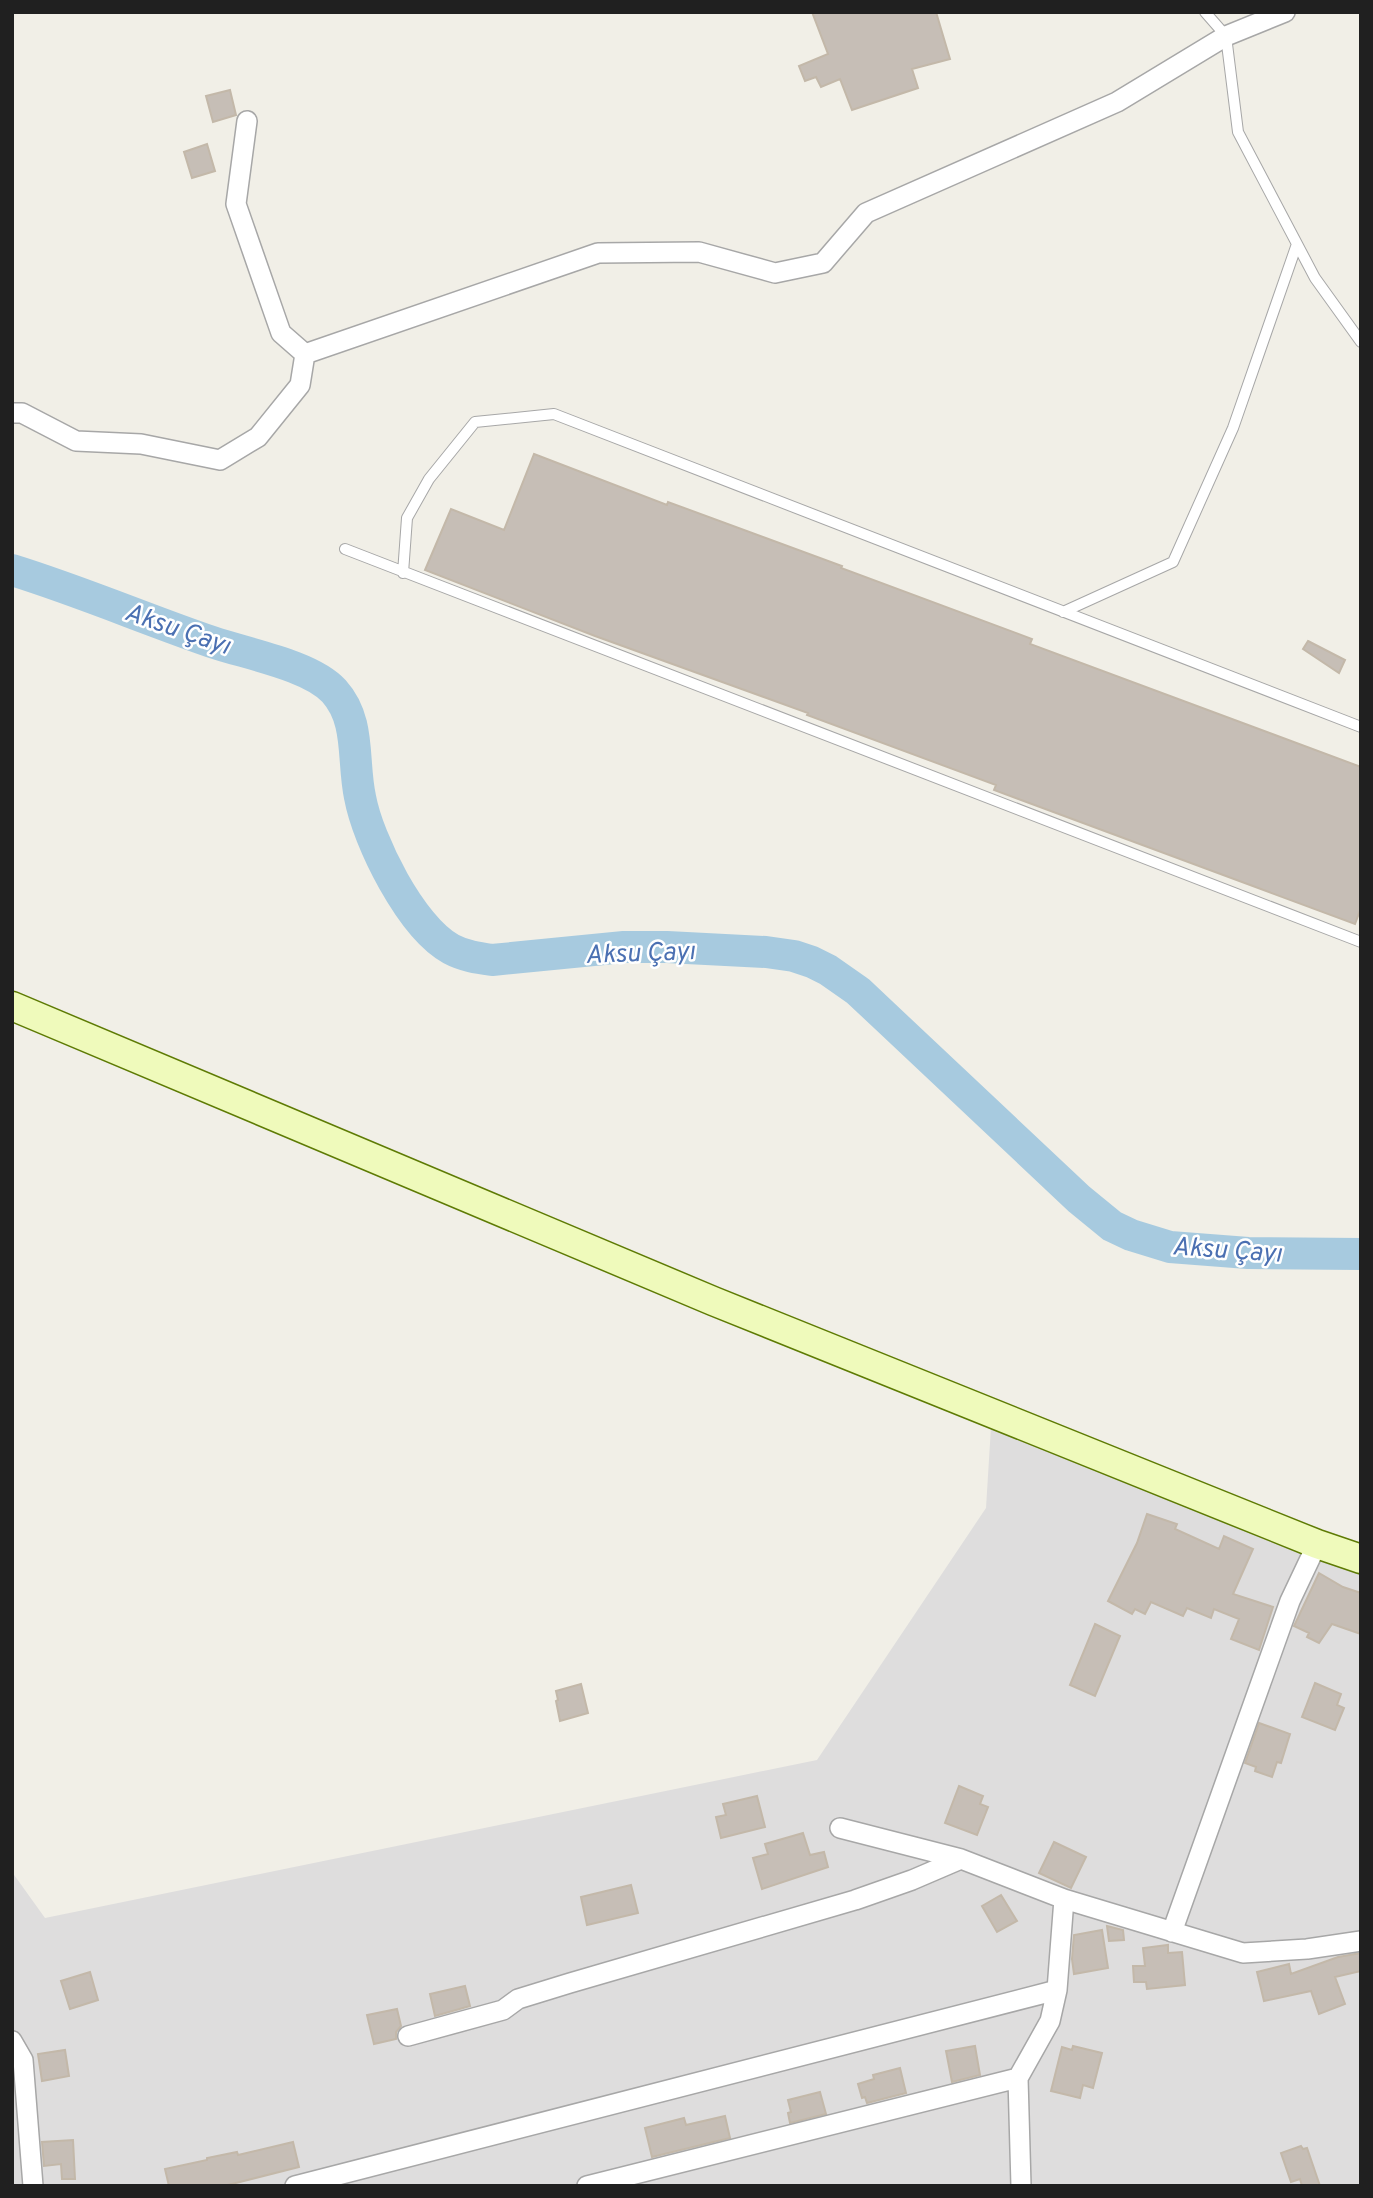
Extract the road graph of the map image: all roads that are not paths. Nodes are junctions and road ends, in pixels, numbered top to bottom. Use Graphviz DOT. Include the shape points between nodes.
graph roads {
  1 [pos="1205,12"];
  2 [pos="1285,12"];
  3 [pos="1226,36"];
  4 [pos="247,121"];
  5 [pos="1297,244"];
  6 [pos="1361,342"];
  7 [pos="305,354"];
  8 [pos="12,412"];
  9 [pos="345,549"];
  10 [pos="403,573"];
  11 [pos="1063,612"];
  12 [pos="1361,727"];
  13 [pos="1361,942"];
  14 [pos="12,1006"];
  15 [pos="1317,1544"];
  16 [pos="1361,1559"];
  17 [pos="840,1828"];
  18 [pos="961,1859"];
  19 [pos="1064,1899"];
  20 [pos="1172,1932"];
  21 [pos="1361,1941"];
  22 [pos="1057,1990"];
  23 [pos="408,2036"];
  24 [pos="12,2041"];
  25 [pos="1018,2078"];
  26 [pos="594,2185"];
  27 [pos="33,2186"];
  28 [pos="295,2186"];
  29 [pos="1021,2186"];
  1 -- 3 [label="lane"];
  2 -- 3 [label="street"];
  3 -- 5 [label="lane" via="1238,132"];
  3 -- 7 [label="street" via="1117,102 866,213 823,263 775,273 699,252 598,253"];
  4 -- 7 [label="street" via="236,204 281,333"];
  5 -- 6 [label="lane" via="1315,278"];
  5 -- 11 [label="lane" via="1233,428 1172,562"];
  7 -- 8 [label="street" via="300,385 258,437 220,460 141,444 76,441"];
  9 -- 10 [label="lane"];
  10 -- 11 [label="lane" via="407,518 429,479 475,422 554,414"];
  10 -- 13 [label="lane"];
  11 -- 12 [label="lane"];
  14 -- 15 [label="street" via="713,1301"];
  15 -- 16 [label="street"];
  15 -- 20 [label="street" via="1290,1601"];
  17 -- 18 [label="street"];
  18 -- 19 [label="street"];
  18 -- 23 [label="street" via="855,1900 570,1983 518,1999 503,2010"];
  19 -- 20 [label="street"];
  19 -- 22 [label="street"];
  20 -- 21 [label="street" via="1243,1953"];
  22 -- 25 [label="street" via="1051,2021"];
  22 -- 28 [label="street"];
  24 -- 27 [label="street" via="23,2060"];
  25 -- 26 [label="street"];
  25 -- 29 [label="street"];
}
